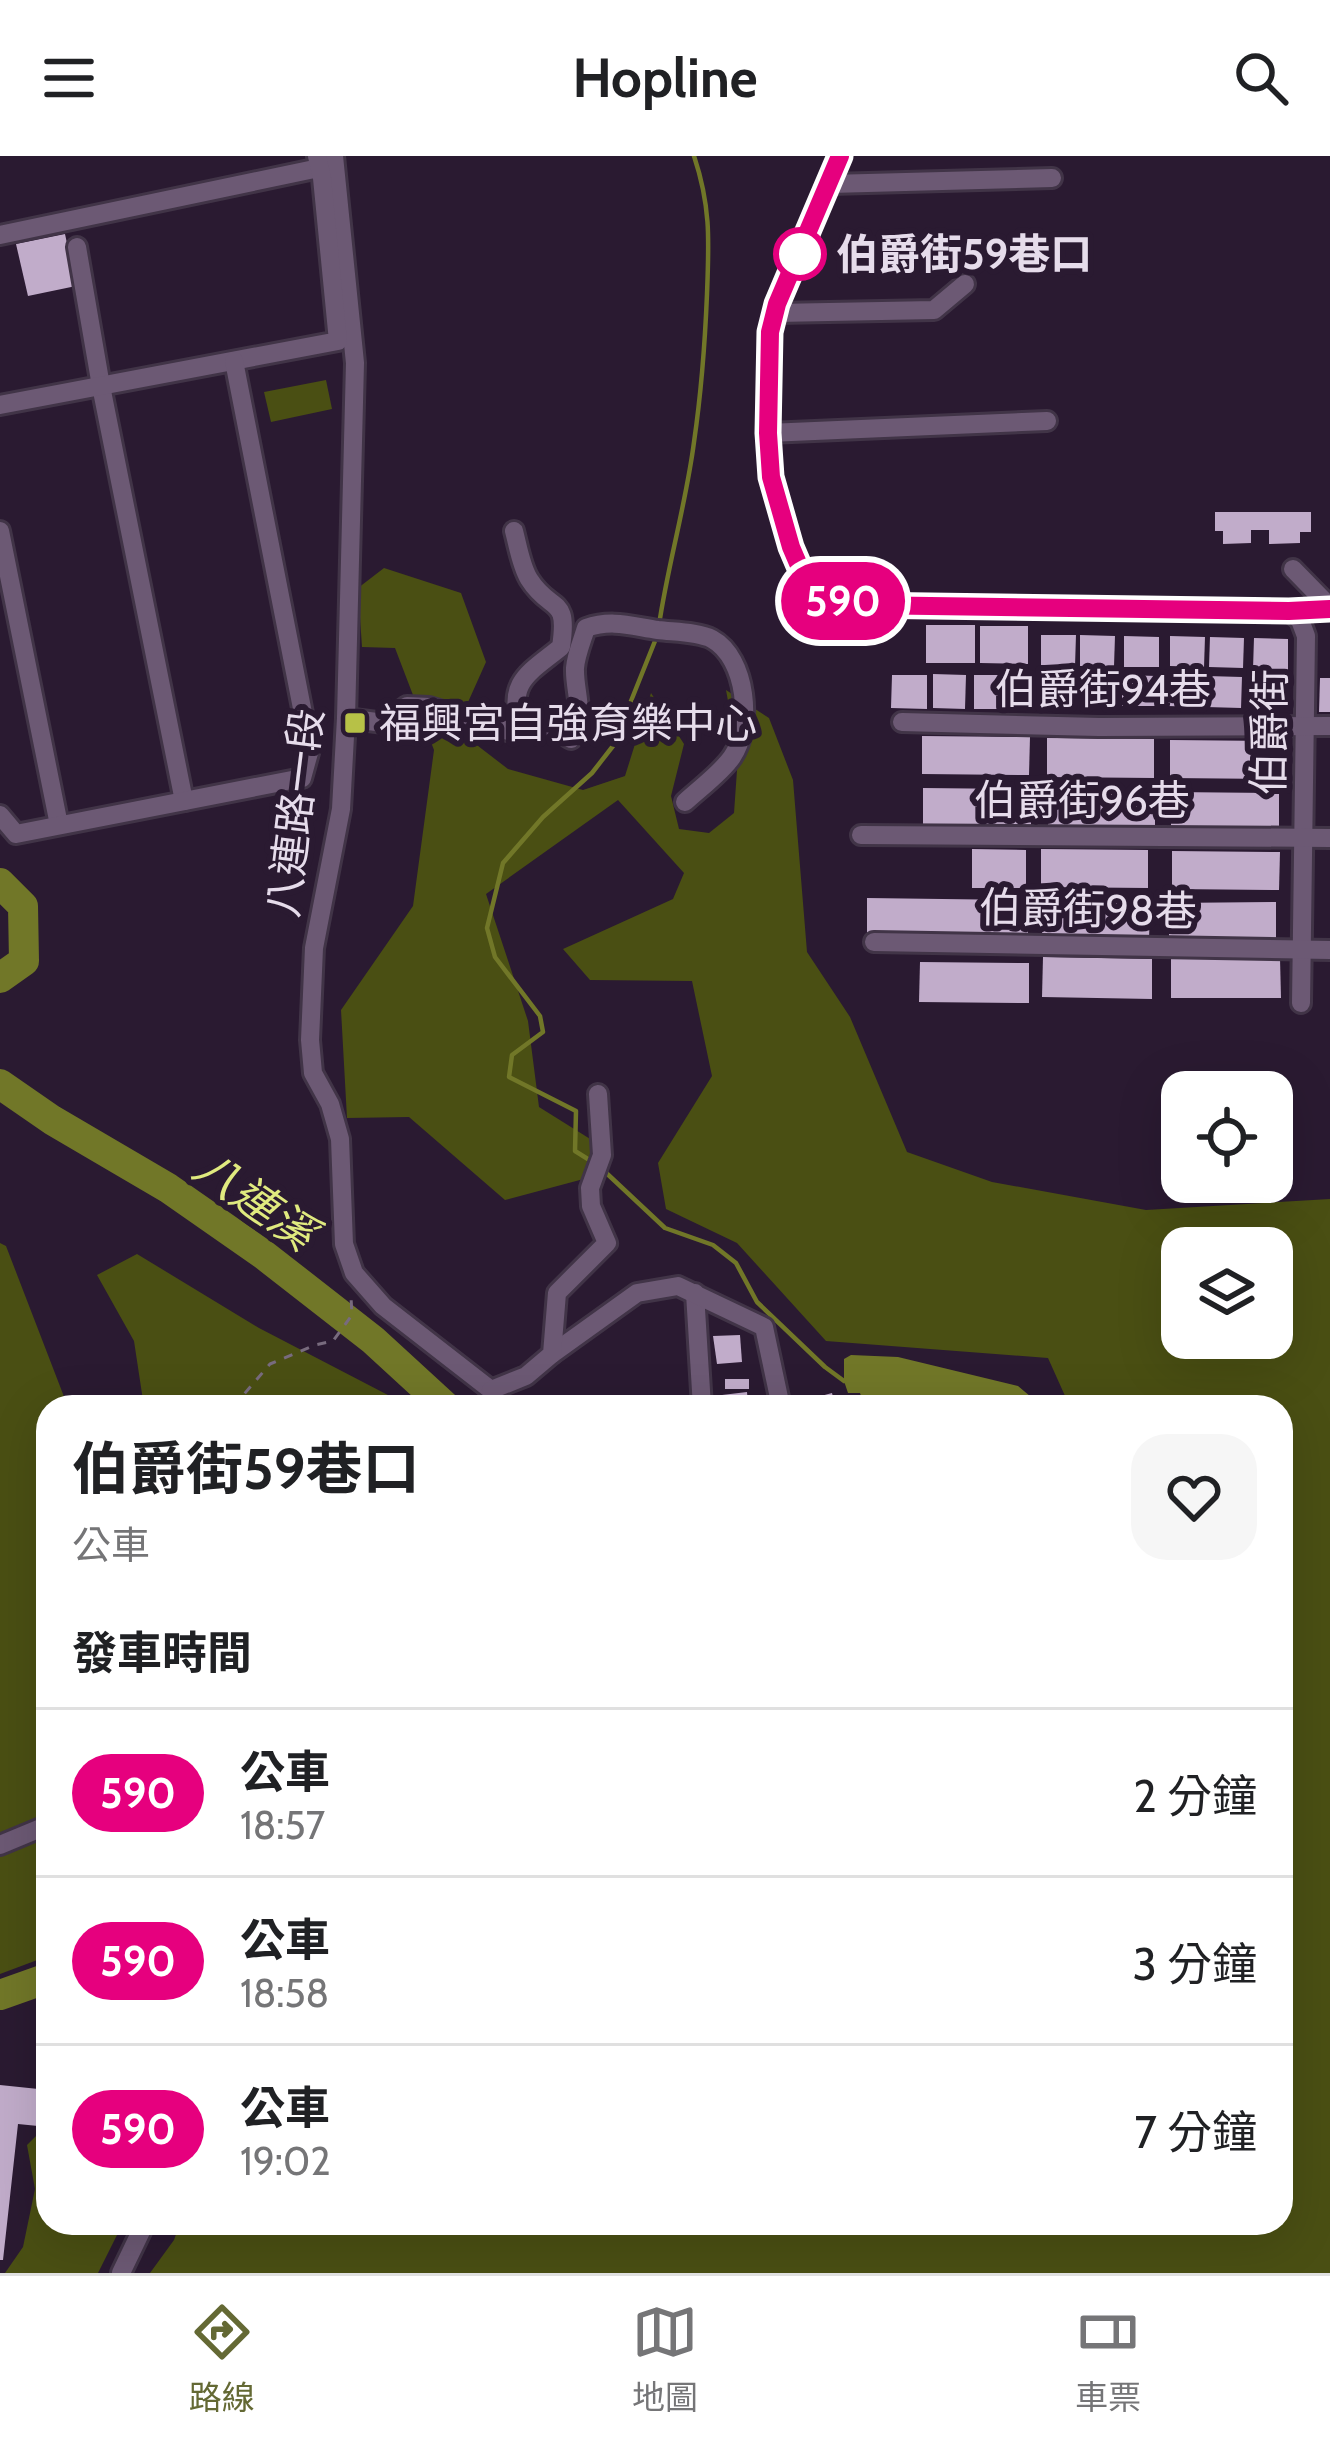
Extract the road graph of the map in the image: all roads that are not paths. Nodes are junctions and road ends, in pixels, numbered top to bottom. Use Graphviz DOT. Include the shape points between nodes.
graph roads {
  1 [pos="840,156"];
  2 [pos="323,160"];
  3 [pos="1052,178"];
  4 [pos="830,184"];
  5 [pos="0,236"];
  6 [pos="77,247"];
  7 [pos="964,284"];
  8 [pos="776,313"];
  9 [pos="234,361"];
  10 [pos="101,386"];
  11 [pos="0,405"];
  12 [pos="1047,421"];
  13 [pos="768,433"];
  14 [pos="514,530"];
  15 [pos="0,532"];
  16 [pos="1293,568"];
  17 [pos="1330,608"];
  18 [pos="1289,611"];
  19 [pos="346,718"];
  20 [pos="902,722"];
  21 [pos="1305,726"];
  22 [pos="1330,726"];
  23 [pos="521,727"];
  24 [pos="184,801"];
  25 [pos="685,802"];
  26 [pos="0,814"];
  27 [pos="59,825"];
  28 [pos="861,835"];
  29 [pos="1303,838"];
  30 [pos="1330,838"];
  31 [pos="874,942"];
  32 [pos="1301,949"];
  33 [pos="1330,950"];
  34 [pos="1300,1003"];
  35 [pos="598,1094"];
  36 [pos="701,1296"];
  37 [pos="552,1354"];
  38 [pos="490,1395"];
  39 [pos="498,1395"];
  40 [pos="702,1395"];
  41 [pos="779,1395"];
  42 [pos="36,1830"];
  43 [pos="0,1845"];
  44 [pos="139,2235"];
  45 [pos="121,2273"];
  1 -- 4 [label="street, 伯爵街"];
  2 -- 5 [label="street"];
  2 -- 9 [label="street" via="338,341"];
  2 -- 19 [label="street, 八連路一段" via="355,363"];
  3 -- 4 [label="street"];
  4 -- 8 [label="street, 伯爵街"];
  6 -- 10 [label="street"];
  7 -- 8 [label="street" via="934,310"];
  8 -- 13 [label="street, 伯爵街"];
  9 -- 10 [label="street"];
  9 -- 24 [label="street" via="310,748 302,778"];
  10 -- 11 [label="street"];
  10 -- 24 [label="street"];
  12 -- 13 [label="street"];
  13 -- 18 [label="street, 伯爵街" via="791,547 806,582 833,598 860,605"];
  14 -- 23 [label="street" via="528,577 565,621 561,646 517,689"];
  15 -- 27 [label="street"];
  16 -- 17 [label="street"];
  17 -- 18 [label="street"];
  18 -- 21 [label="street, 伯爵街" via="1306,636"];
  19 -- 23 [label="street" via="384,723 407,706 429,707 508,731"];
  19 -- 38 [label="street, 八連路一段" via="341,809 314,948 310,1040 313,1073 340,1138 344,1244 354,1273 382,1306"];
  20 -- 21 [label="street, 伯爵街94巷"];
  21 -- 22 [label="street, 伯爵街94巷"];
  21 -- 29 [label="street, 伯爵街"];
  23 -- 25 [label="street" via="547,724 572,739 578,730 575,668 586,628 605,622 711,638 737,672 746,713 732,757"];
  24 -- 27 [label="street"];
  26 -- 27 [label="street" via="16,834"];
  28 -- 29 [label="street, 伯爵街96巷"];
  29 -- 30 [label="street, 伯爵街96巷"];
  29 -- 32 [label="street, 伯爵街"];
  31 -- 32 [label="street, 伯爵街98巷"];
  32 -- 33 [label="street, 伯爵街98巷"];
  32 -- 34 [label="street, 伯爵街"];
  35 -- 37 [label="street" via="602,1155 591,1206 607,1244 556,1293"];
  36 -- 37 [label="street" via="678,1286 637,1294"];
  36 -- 40 [label="street"];
  36 -- 41 [label="street" via="764,1327"];
  37 -- 39 [label="street"];
  42 -- 43 [label="street"];
  44 -- 45 [label="street"];
}
